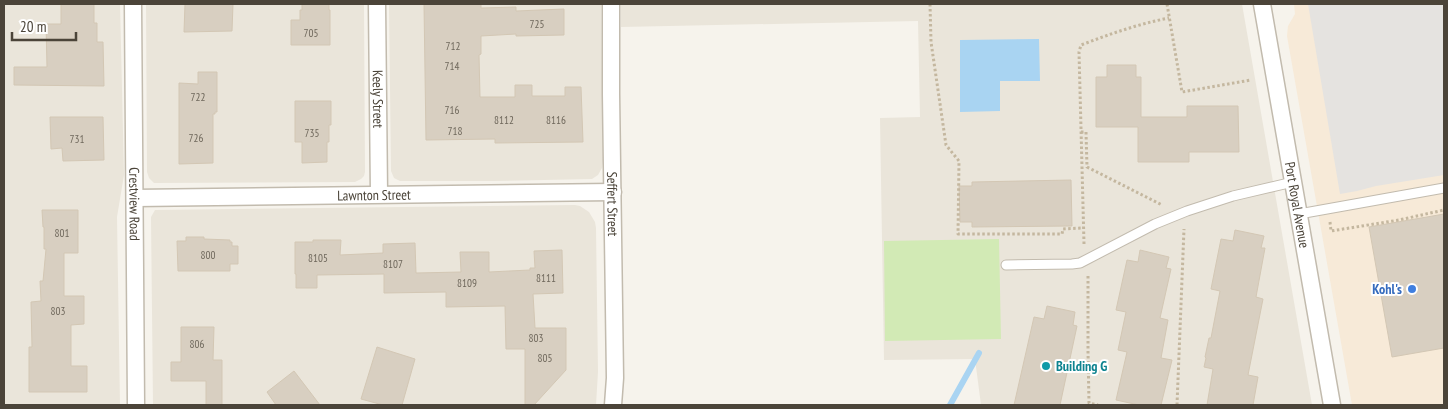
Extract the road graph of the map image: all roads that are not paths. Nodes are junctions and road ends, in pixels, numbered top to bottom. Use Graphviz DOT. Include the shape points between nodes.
graph roads {
  1 [pos="133,4"];
  2 [pos="377,4"];
  3 [pos="611,4"];
  4 [pos="1262,4"];
  5 [pos="1293,182"];
  6 [pos="1444,188"];
  7 [pos="613,192"];
  8 [pos="379,194"];
  9 [pos="135,198"];
  10 [pos="1299,214"];
  11 [pos="1006,265"];
  12 [pos="136,405"];
  13 [pos="613,405"];
  14 [pos="1332,405"];
  1 -- 9 [label="street, Crestview Road"];
  2 -- 8 [label="street, Keely Street"];
  3 -- 7 [label="street, Seffert Street"];
  4 -- 5 [label="street, Port Royal Avenue"];
  5 -- 10 [label="street, Port Royal Avenue"];
  5 -- 11 [label="lane" via="1187,211 1080,263"];
  6 -- 10 [label="lane"];
  7 -- 8 [label="street, Lawnton Street"];
  7 -- 13 [label="street, Seffert Street"];
  8 -- 9 [label="street, Lawnton Street"];
  9 -- 12 [label="street, Crestview Road"];
  10 -- 14 [label="street, Port Royal Avenue"];
}
